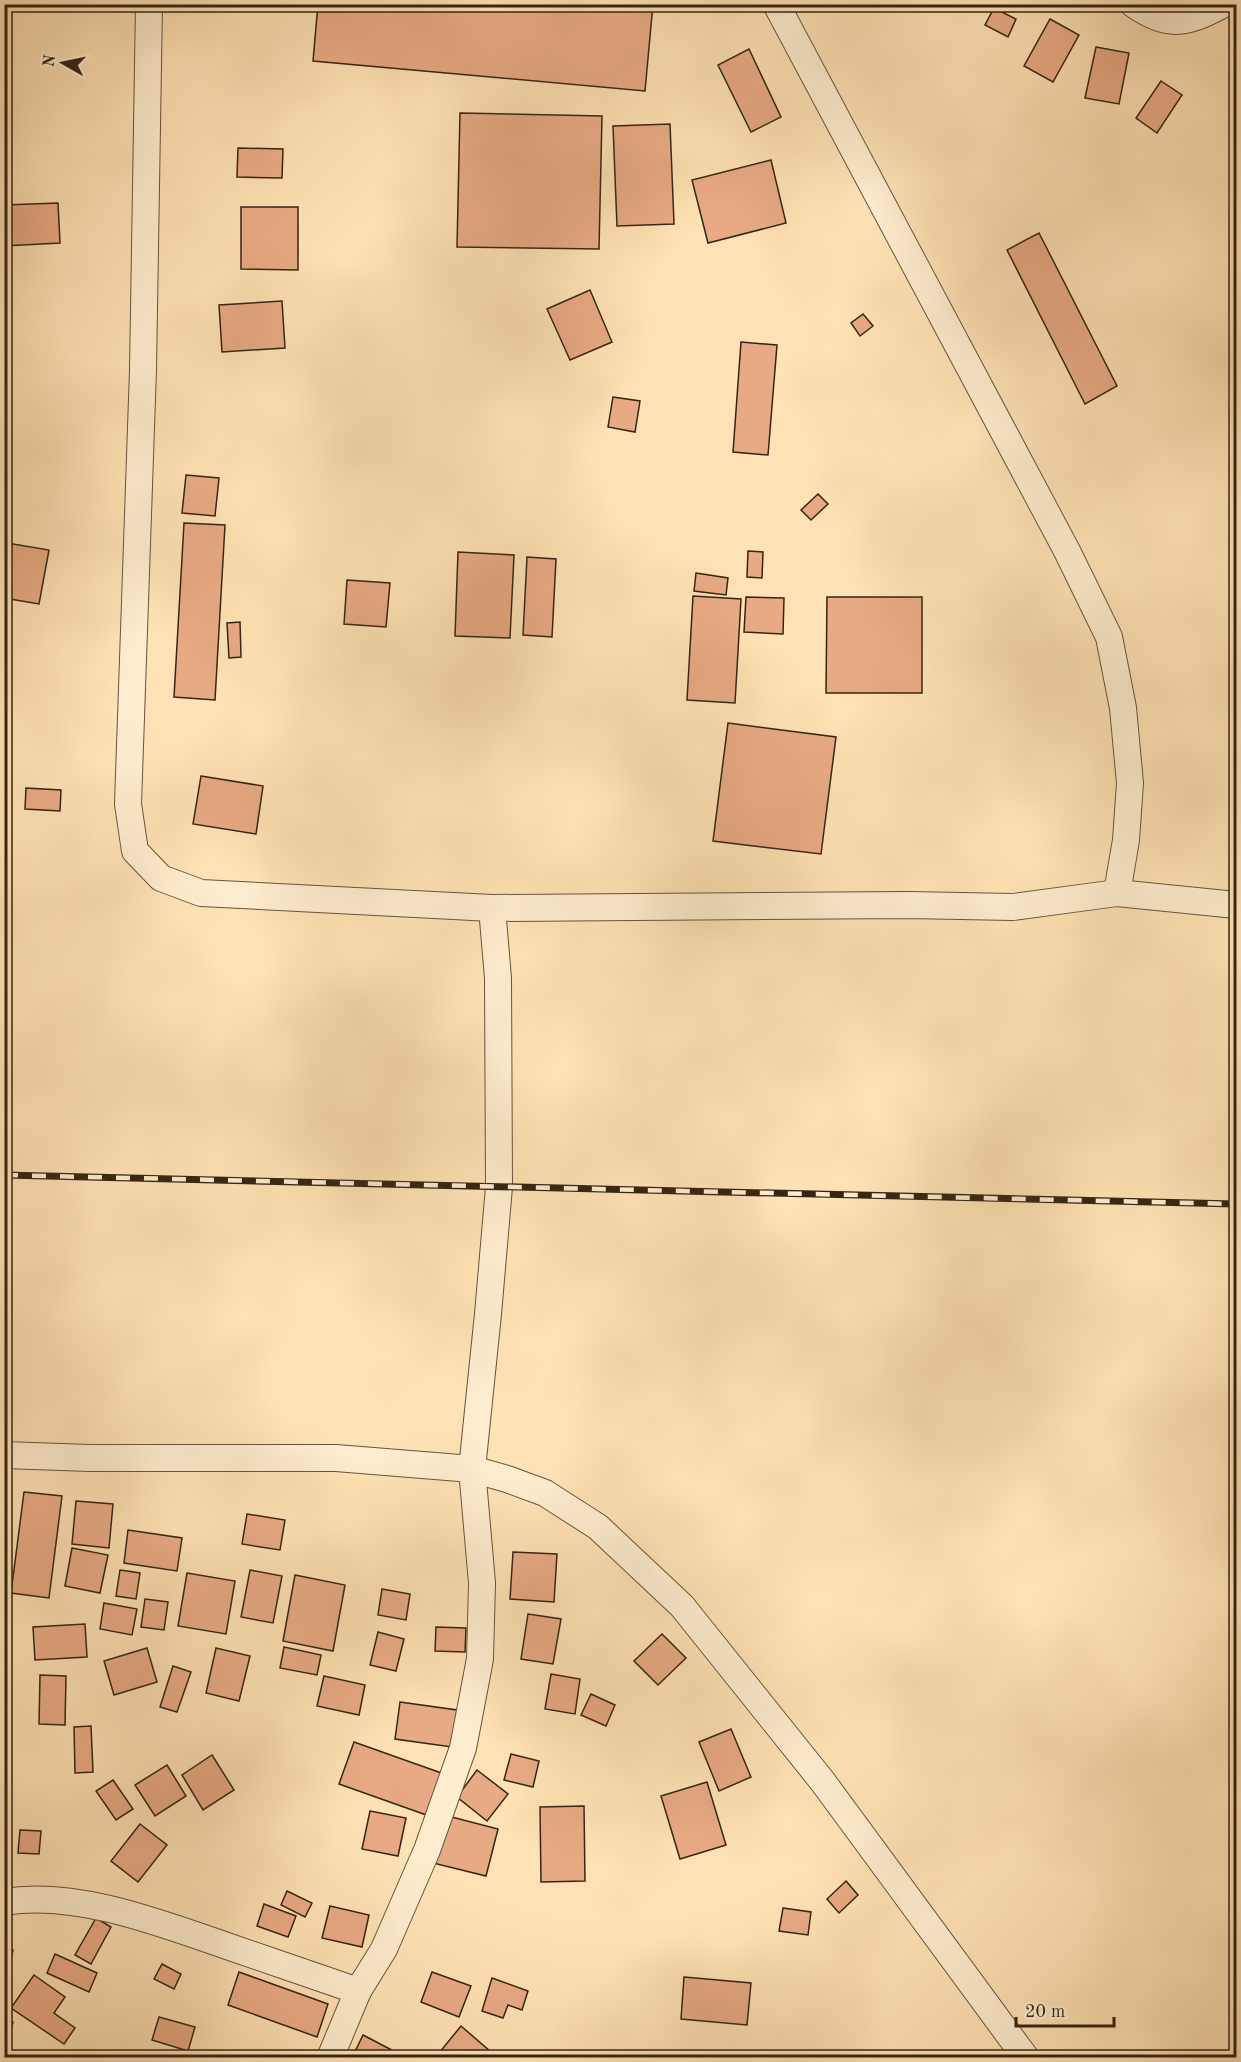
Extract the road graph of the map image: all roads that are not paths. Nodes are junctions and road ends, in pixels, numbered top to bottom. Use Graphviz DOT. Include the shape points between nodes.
graph roads {
  1 [pos="149,4"];
  2 [pos="776,4"];
  3 [pos="1133,4"];
  4 [pos="1224,4"];
  5 [pos="1118,893"];
  6 [pos="1236,905"];
  7 [pos="492,908"];
  8 [pos="4,1455"];
  9 [pos="472,1469"];
  10 [pos="4,1902"];
  11 [pos="358,1991"];
  12 [pos="330,2058"];
  13 [pos="1026,2058"];
  1 -- 7 [label="street" via="143,370 128,804 135,850 161,878 201,892"];
  2 -- 5 [label="street" via="1109,637 1123,708 1130,783"];
  3 -- 4 [label="street" via="1149,16 1173,22 1200,17"];
  5 -- 6 [label="street"];
  5 -- 7 [label="street" via="1013,907"];
  7 -- 9 [label="street" via="498,978 499,1187"];
  8 -- 9 [label="street" via="336,1458"];
  9 -- 11 [label="street" via="482,1583 480,1659 463,1748 427,1851 384,1949"];
  9 -- 13 [label="street" via="545,1493 598,1527 682,1606 823,1782"];
  10 -- 11 [label="street" via="67,1901 148,1918"];
  11 -- 12 [label="street"];
}
